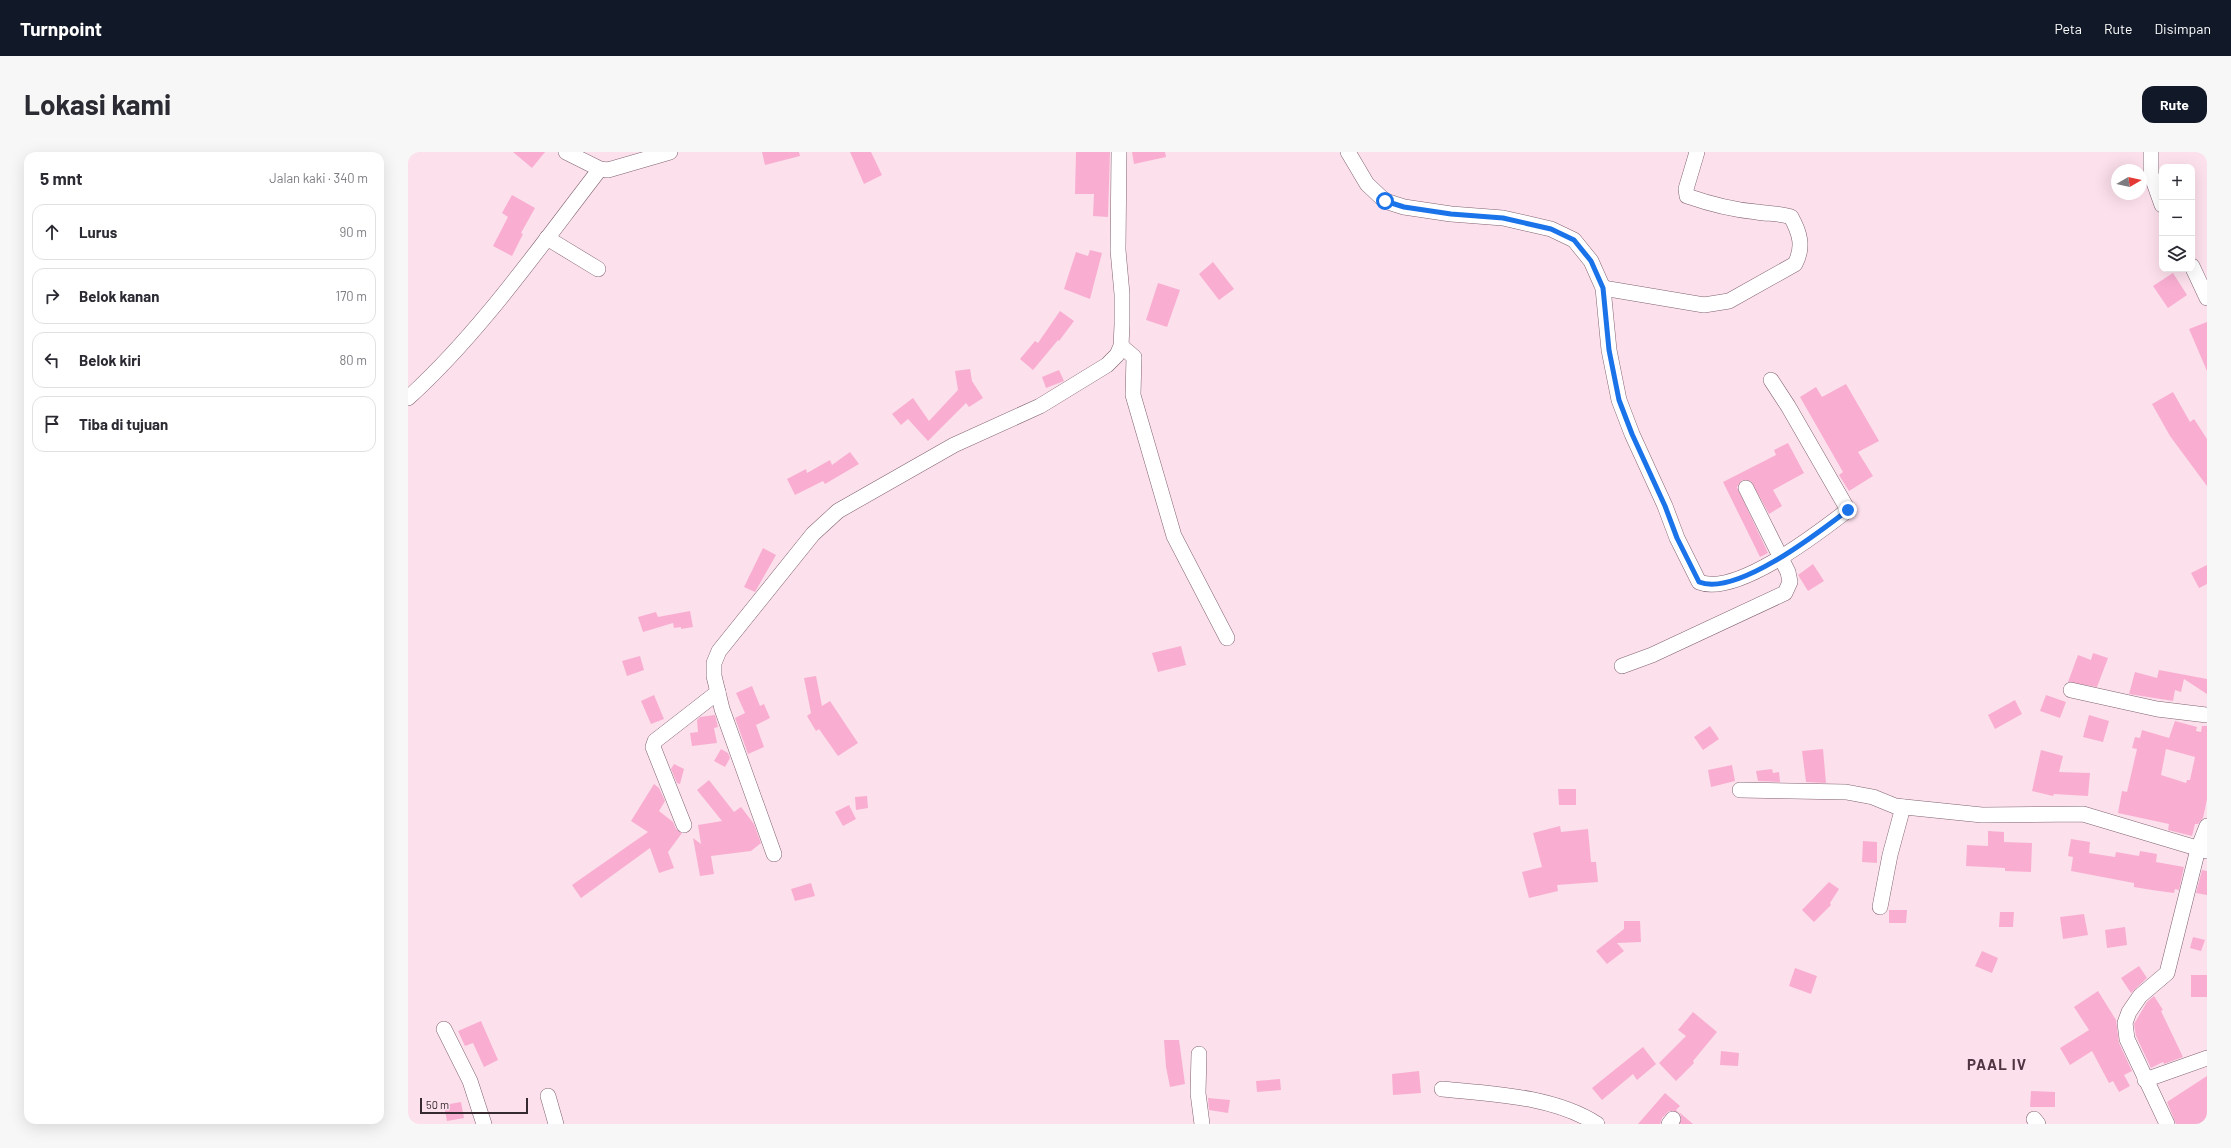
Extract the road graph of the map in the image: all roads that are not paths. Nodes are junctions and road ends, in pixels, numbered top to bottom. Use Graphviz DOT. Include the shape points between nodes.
graph roads {
  1 [pos="566,152"];
  2 [pos="670,152"];
  3 [pos="1119,152"];
  4 [pos="1348,152"];
  5 [pos="1697,152"];
  6 [pos="2151,152"];
  7 [pos="600,169"];
  8 [pos="2160,200"];
  9 [pos="547,238"];
  10 [pos="598,269"];
  11 [pos="2195,272"];
  12 [pos="1603,288"];
  13 [pos="2207,298"];
  14 [pos="1121,346"];
  15 [pos="1771,380"];
  16 [pos="408,398"];
  17 [pos="1746,488"];
  18 [pos="1779,557"];
  19 [pos="1227,638"];
  20 [pos="1622,666"];
  21 [pos="2070,690"];
  22 [pos="718,692"];
  23 [pos="2207,715"];
  24 [pos="1740,790"];
  25 [pos="1903,807"];
  26 [pos="684,825"];
  27 [pos="2207,826"];
  28 [pos="2202,850"];
  29 [pos="774,854"];
  30 [pos="1880,907"];
  31 [pos="444,1029"];
  32 [pos="1199,1054"];
  33 [pos="2207,1058"];
  34 [pos="2145,1080"];
  35 [pos="1442,1089"];
  36 [pos="548,1096"];
  37 [pos="484,1124"];
  38 [pos="556,1124"];
  39 [pos="1202,1124"];
  40 [pos="1597,1124"];
  41 [pos="2167,1124"];
  1 -- 7 [label="street"];
  2 -- 7 [label="street" via="608,170"];
  3 -- 14 [label="street" via="1118,250 1122,294"];
  4 -- 12 [label="street" via="1368,184 1385,201 1404,207 1451,214 1503,218 1551,229 1574,240 1591,261"];
  5 -- 12 [label="street" via="1686,189 1687,196 1720,207 1791,217 1798,230 1801,246 1795,264 1728,301 1704,305"];
  6 -- 8 [label="street" via="2151,174"];
  7 -- 9 [label="street"];
  9 -- 10 [label="street"];
  9 -- 16 [label="street" via="487,313"];
  11 -- 13 [label="street"];
  12 -- 18 [label="street" via="1609,350 1619,400 1677,538 1699,582 1709,586 1723,585 1743,578"];
  14 -- 19 [label="street" via="1134,357 1133,395 1174,536"];
  14 -- 22 [label="street" via="1117,355 1106,365 1040,406 954,445 838,511 813,534 719,651 714,663"];
  15 -- 18 [label="street" via="1848,510 1808,541"];
  17 -- 18 [label="street"];
  18 -- 20 [label="street" via="1788,572 1790,582 1785,593 1652,655"];
  21 -- 23 [label="street" via="2157,710"];
  22 -- 26 [label="street" via="655,740 653,747"];
  22 -- 29 [label="street"];
  24 -- 25 [label="street" via="1846,792 1873,796"];
  25 -- 28 [label="street" via="1982,815 2083,814"];
  25 -- 30 [label="street"];
  27 -- 28 [label="street"];
  28 -- 34 [label="street" via="2167,973 2140,996 2125,1023 2125,1034"];
  31 -- 37 [label="street" via="470,1081"];
  32 -- 39 [label="street" via="1198,1093"];
  33 -- 34 [label="street"];
  34 -- 41 [label="street"];
  35 -- 40 [label="street" via="1499,1095 1552,1105 1587,1117"];
  36 -- 38 [label="street"];
}
